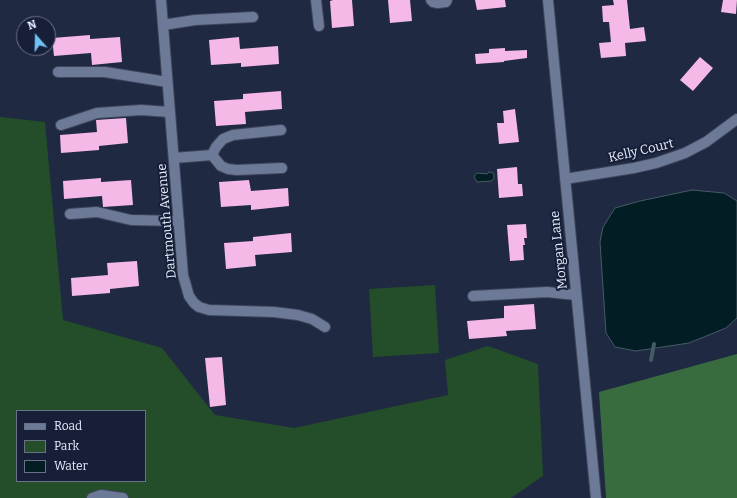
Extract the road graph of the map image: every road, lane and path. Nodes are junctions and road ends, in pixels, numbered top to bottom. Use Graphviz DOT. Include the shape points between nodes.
graph roads {
  1 [pos="161,0"];
  2 [pos="316,0"];
  3 [pos="431,0"];
  4 [pos="447,0"];
  5 [pos="548,0"];
  6 [pos="253,17"];
  7 [pos="163,25"];
  8 [pos="319,26"];
  9 [pos="58,72"];
  10 [pos="167,82"];
  11 [pos="170,112"];
  12 [pos="737,119"];
  13 [pos="61,125"];
  14 [pos="281,130"];
  15 [pos="212,155"];
  16 [pos="174,158"];
  17 [pos="282,168"];
  18 [pos="565,179"];
  19 [pos="70,214"];
  20 [pos="179,221"];
  21 [pos="576,295"];
  22 [pos="473,296"];
  23 [pos="325,327"];
  24 [pos="92,498"];
  25 [pos="123,498"];
  26 [pos="596,498"];
  1 -- 7 [label="street, Dartmouth Avenue"];
  2 -- 8 [label="street"];
  3 -- 4 [label="street" via="438,3"];
  5 -- 18 [label="street, Morgan Lane"];
  6 -- 7 [label="street" via="194,20"];
  7 -- 10 [label="street, Dartmouth Avenue"];
  9 -- 10 [label="street" via="105,72"];
  10 -- 11 [label="street, Dartmouth Avenue"];
  11 -- 13 [label="street" via="141,110 97,113"];
  11 -- 16 [label="street, Dartmouth Avenue"];
  12 -- 18 [label="street, Kelly Court" via="706,142 685,153 634,168"];
  14 -- 15 [label="street" via="233,135 223,139"];
  15 -- 16 [label="street"];
  15 -- 17 [label="street" via="221,166 228,169"];
  16 -- 20 [label="street, Dartmouth Avenue"];
  18 -- 21 [label="street, Morgan Lane"];
  19 -- 20 [label="street" via="97,212 131,220"];
  20 -- 23 [label="street, Dartmouth Avenue" via="183,275 189,296 199,308 298,314"];
  21 -- 22 [label="street" via="547,292"];
  21 -- 26 [label="street, Morgan Lane"];
  24 -- 25 [label="street" via="101,495"];
}
